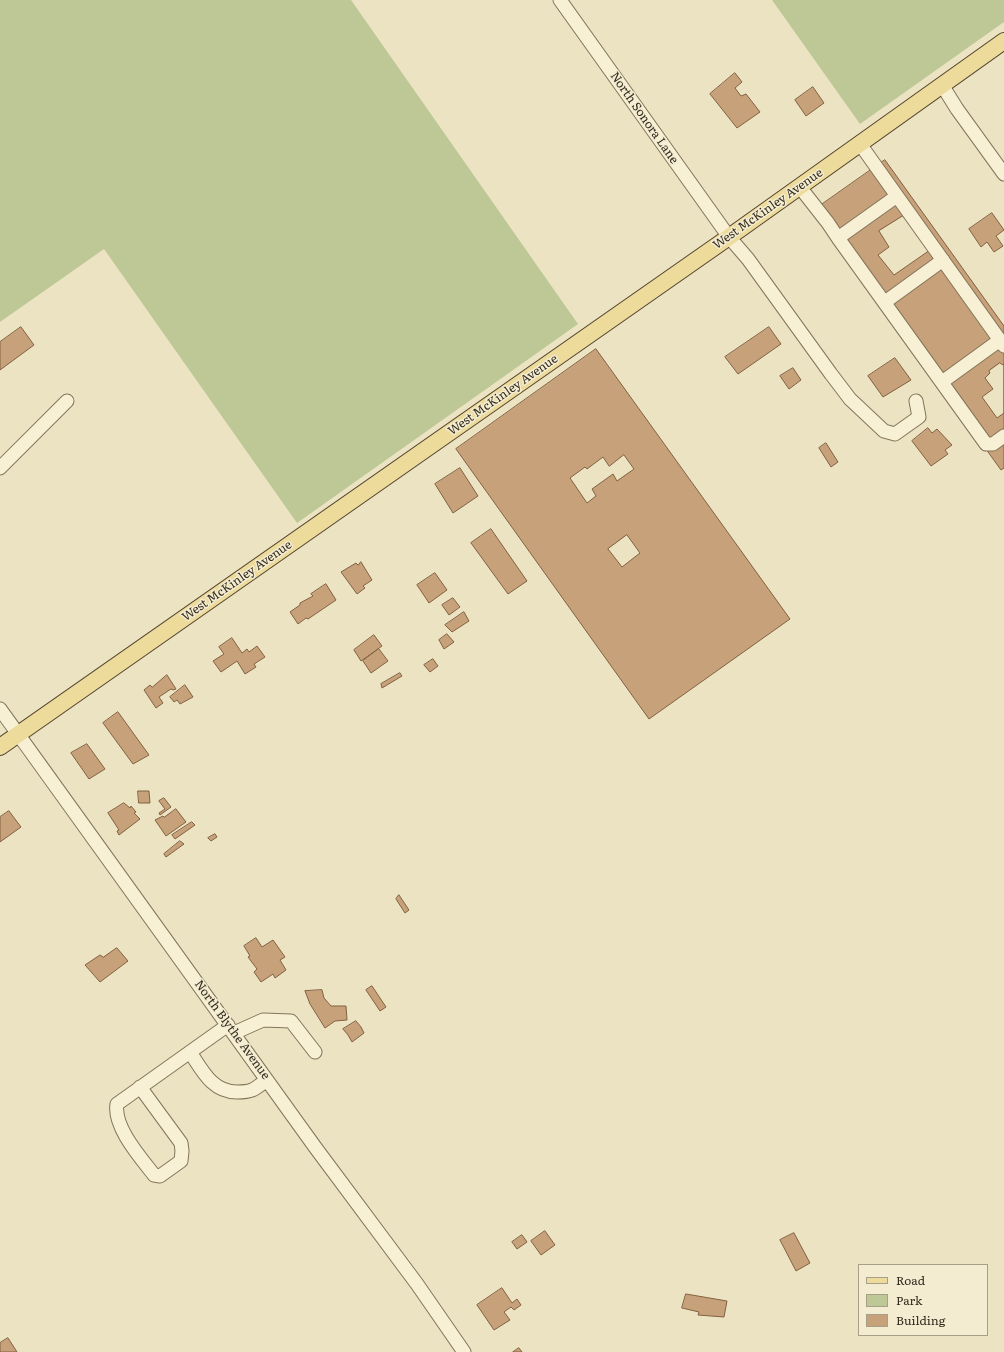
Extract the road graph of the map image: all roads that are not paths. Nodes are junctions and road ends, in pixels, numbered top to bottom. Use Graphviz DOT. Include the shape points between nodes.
graph roads {
  1 [pos="560,0"];
  2 [pos="1004,41"];
  3 [pos="942,85"];
  4 [pos="860,144"];
  5 [pos="1004,174"];
  6 [pos="799,186"];
  7 [pos="897,196"];
  8 [pos="728,237"];
  9 [pos="838,238"];
  10 [pos="943,260"];
  11 [pos="885,302"];
  12 [pos="1002,343"];
  13 [pos="942,382"];
  14 [pos="67,401"];
  15 [pos="916,401"];
  16 [pos="1004,436"];
  17 [pos="0,468"];
  18 [pos="0,709"];
  19 [pos="19,733"];
  20 [pos="0,747"];
  21 [pos="231,1029"];
  22 [pos="190,1052"];
  23 [pos="315,1052"];
  24 [pos="267,1080"];
  25 [pos="140,1088"];
  26 [pos="463,1352"];
  1 -- 8 [label="street, North Sonora Lane"];
  2 -- 3 [label="main road, West McKinley Avenue"];
  3 -- 4 [label="main road, West McKinley Avenue"];
  3 -- 5 [label="street"];
  4 -- 6 [label="main road, West McKinley Avenue"];
  4 -- 7 [label="street"];
  6 -- 8 [label="main road, West McKinley Avenue"];
  6 -- 9 [label="street"];
  7 -- 9 [label="street"];
  7 -- 10 [label="street"];
  8 -- 15 [label="street, North Sonora Lane" via="748,259 850,399 884,431 895,434 919,417"];
  8 -- 19 [label="main road, West McKinley Avenue"];
  9 -- 11 [label="street"];
  10 -- 11 [label="street"];
  10 -- 12 [label="street"];
  11 -- 13 [label="street"];
  12 -- 13 [label="street"];
  13 -- 16 [label="street" via="986,444 993,444"];
  14 -- 17 [label="street"];
  18 -- 19 [label="street, North Blythe Avenue"];
  19 -- 20 [label="main road, West McKinley Avenue"];
  19 -- 21 [label="street, North Blythe Avenue"];
  21 -- 22 [label="street"];
  21 -- 23 [label="street" via="263,1020 291,1021"];
  21 -- 24 [label="street, North Blythe Avenue"];
  22 -- 24 [label="street" via="210,1081 221,1089 245,1092"];
  22 -- 25 [label="street"];
  24 -- 26 [label="street, North Blythe Avenue" via="417,1284"];
  25 -- 25 [label="street" via="117,1104 118,1120 140,1157 154,1175 160,1176 181,1161 181,1143"];
}
